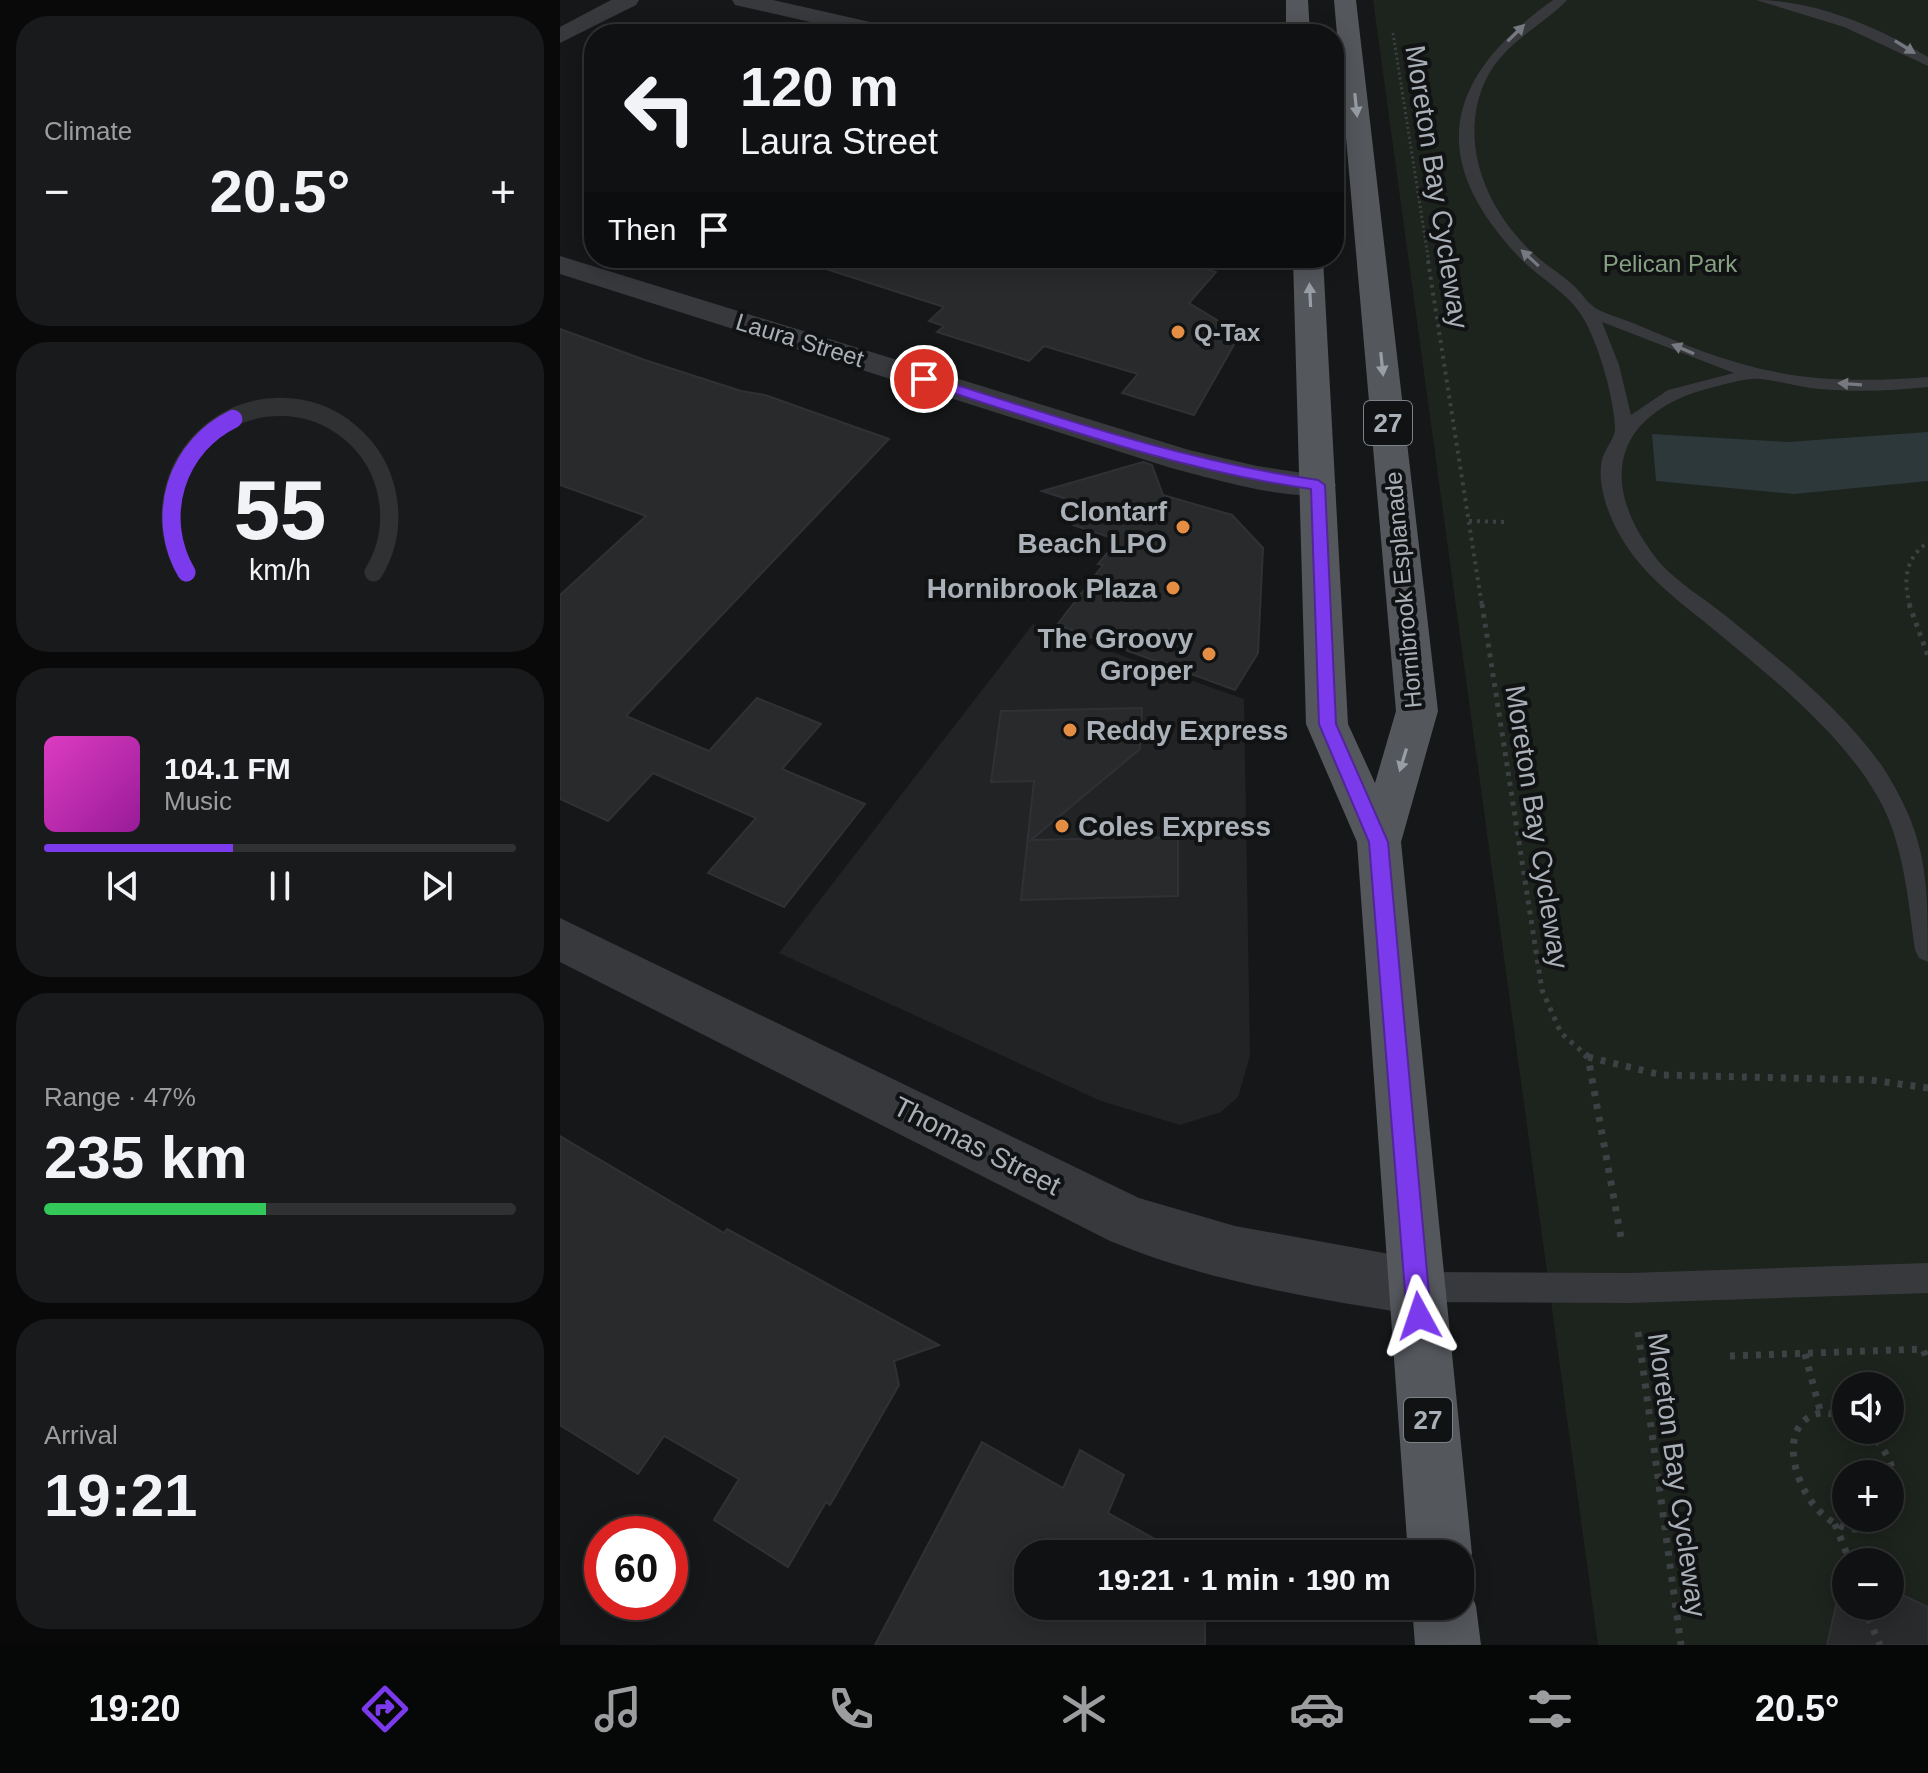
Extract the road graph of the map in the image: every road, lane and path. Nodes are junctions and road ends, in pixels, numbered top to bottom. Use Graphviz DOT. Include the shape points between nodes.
graph roads {
  1 [pos="628,0"];
  2 [pos="743,0"];
  3 [pos="1297,0"];
  4 [pos="1345,0"];
  5 [pos="1561,0"];
  6 [pos="1762,0"];
  7 [pos="849,24"];
  8 [pos="1298,24"];
  9 [pos="1393,32"];
  10 [pos="560,36"];
  11 [pos="1928,62"];
  12 [pos="560,265"];
  13 [pos="1308,268"];
  14 [pos="1587,310"];
  15 [pos="1757,374"];
  16 [pos="1928,382"];
  17 [pos="1624,427"];
  18 [pos="1318,485"];
  19 [pos="1469,521"];
  20 [pos="1507,522"];
  21 [pos="1928,542"];
  22 [pos="1928,656"];
  23 [pos="1379,842"];
  24 [pos="560,939"];
  25 [pos="1928,950"];
  26 [pos="1588,1057"];
  27 [pos="1928,1088"];
  28 [pos="1928,1278"];
  29 [pos="1417,1287"];
  30 [pos="1630,1288"];
  31 [pos="1805,1354"];
  32 [pos="1730,1356"];
  33 [pos="1928,1362"];
  34 [pos="1821,1414"];
  35 [pos="1832,1415"];
  36 [pos="1832,1521"];
  37 [pos="1439,1540"];
  38 [pos="1445,1620"];
  39 [pos="1869,1620"];
  40 [pos="1448,1645"];
  41 [pos="1681,1645"];
  42 [pos="1880,1645"];
  1 -- 10 [label="street"];
  2 -- 7 [label="street"];
  3 -- 8 [label="main road"];
  4 -- 23 [label="main road, Hornibrook Esplanade / 27, one-way" via="1417,711"];
  14 -- 5 [label="lane, one-way" via="1500,225 1480,193 1465,139 1469,100 1488,67 1511,37"];
  6 -- 11 [label="lane, one-way" via="1880,34"];
  9 -- 19 [label="path, Moreton Bay Cycleway"];
  12 -- 18 [label="street, Laura Street" via="1183,460"];
  18 -- 13 [label="main road, Hornibrook Esplanade / 27, one-way"];
  15 -- 14 [label="lane, one-way"];
  14 -- 17 [label="lane" via="1615,370"];
  16 -- 15 [label="lane, one-way" via="1861,385"];
  15 -- 17 [label="lane" via="1721,378 1671,394"];
  17 -- 25 [label="lane" via="1610,469 1610,491 1633,544 1655,570 1811,703 1863,758 1893,804 1911,850"];
  18 -- 23 [label="main road, Hornibrook Esplanade / 27" via="1327,724"];
  19 -- 20 [label="path"];
  19 -- 26 [label="path, Moreton Bay Cycleway" via="1542,990 1561,1033"];
  21 -- 22 [label="path" via="1911,556 1904,579"];
  23 -- 29 [label="main road, Hornibrook Esplanade / 27"];
  24 -- 29 [label="street, Thomas Street" via="1129,1222 1233,1256"];
  26 -- 27 [label="path" via="1662,1075 1871,1080"];
  26 -- 30 [label="path, Moreton Bay Cycleway"];
  28 -- 30 [label="lane"];
  29 -- 30 [label="lane"];
  29 -- 37 [label="main road, Hornibrook Esplanade / 27"];
  30 -- 41 [label="path, Moreton Bay Cycleway"];
  31 -- 32 [label="path"];
  31 -- 33 [label="path" via="1923,1349"];
  31 -- 34 [label="path"];
  34 -- 35 [label="path"];
  34 -- 36 [label="path" via="1807,1419 1797,1431 1792,1465 1808,1502"];
  38 -- 40 [label="main road"];
  39 -- 42 [label="path"];
}
